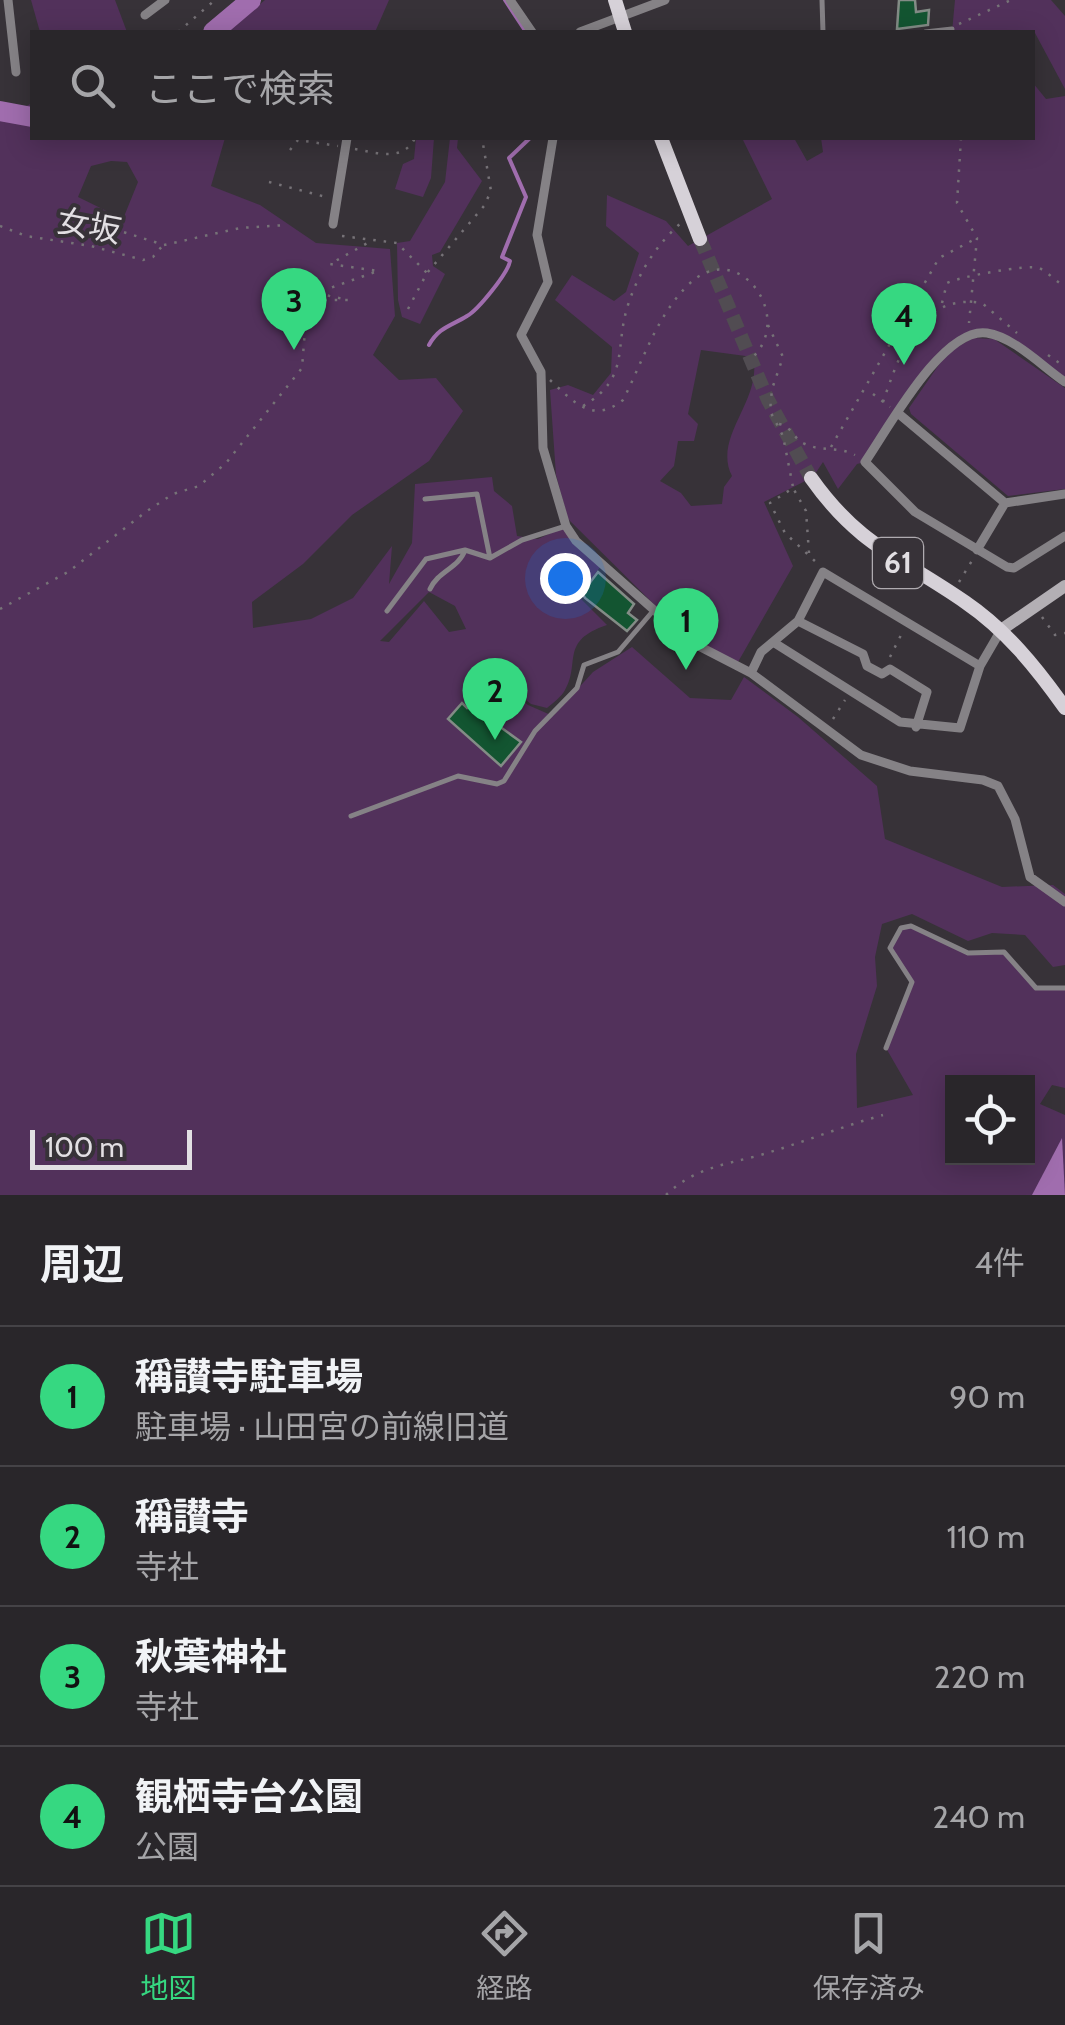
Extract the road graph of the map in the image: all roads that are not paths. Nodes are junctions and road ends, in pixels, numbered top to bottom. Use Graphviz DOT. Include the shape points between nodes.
graph roads {
  1 [pos="8,0"];
  2 [pos="165,0"];
  3 [pos="510,0"];
  4 [pos="615,0"];
  5 [pos="665,0"];
  6 [pos="822,0"];
  7 [pos="145,15"];
  8 [pos="620,17"];
  9 [pos="952,29"];
  10 [pos="531,30"];
  11 [pos="585,30"];
  12 [pos="624,30"];
  13 [pos="824,30"];
  14 [pos="943,30"];
  15 [pos="16,72"];
  16 [pos="553,140"];
  17 [pos="661,140"];
  18 [pos="346,142"];
  19 [pos="333,224"];
  20 [pos="700,239"];
  21 [pos="1065,382"];
  22 [pos="899,414"];
  23 [pos="810,478"];
  24 [pos="1065,494"];
  25 [pos="425,499"];
  26 [pos="1005,503"];
  27 [pos="566,526"];
  28 [pos="1065,536"];
  29 [pos="466,550"];
  30 [pos="978,550"];
  31 [pos="490,558"];
  32 [pos="1065,586"];
  33 [pos="430,588"];
  34 [pos="388,611"];
  35 [pos="653,612"];
  36 [pos="798,621"];
  37 [pos="1001,630"];
  38 [pos="773,642"];
  39 [pos="980,666"];
  40 [pos="751,673"];
  41 [pos="1065,708"];
  42 [pos="916,727"];
  43 [pos="351,816"];
  44 [pos="1065,902"];
  45 [pos="1065,988"];
  46 [pos="886,1048"];
  1 -- 15 [label="street"];
  2 -- 7 [label="street"];
  3 -- 10 [label="street"];
  4 -- 8 [label="main road"];
  5 -- 8 [label="street"];
  6 -- 13 [label="lane"];
  8 -- 11 [label="street"];
  8 -- 12 [label="main road"];
  9 -- 14 [label="lane"];
  16 -- 27 [label="street" via="537,235 548,282 521,336 540,372 543,448"];
  17 -- 20 [label="main road"];
  18 -- 19 [label="street"];
  21 -- 22 [label="street" via="1003,338 969,334 944,348"];
  22 -- 26 [label="street"];
  22 -- 30 [label="street" via="864,462 915,512"];
  23 -- 37 [label="main road, 61" via="870,545"];
  24 -- 26 [label="street"];
  25 -- 31 [label="lane" via="477,494"];
  26 -- 30 [label="street"];
  27 -- 31 [label="lane"];
  27 -- 35 [label="street"];
  28 -- 30 [label="street" via="1014,568"];
  29 -- 31 [label="lane"];
  29 -- 33 [label="lane"];
  29 -- 34 [label="lane" via="426,559"];
  32 -- 37 [label="street"];
  35 -- 40 [label="street" via="706,652"];
  35 -- 43 [label="lane" via="618,652 584,665 577,688 535,730 504,781 458,776"];
  36 -- 38 [label="street"];
  36 -- 39 [label="street" via="823,572"];
  36 -- 42 [label="street" via="863,654 866,666 882,674 890,669 927,692"];
  37 -- 39 [label="street"];
  37 -- 41 [label="main road, 61"];
  38 -- 40 [label="street"];
  38 -- 42 [label="street" via="849,693"];
  39 -- 42 [label="street" via="960,728"];
  40 -- 44 [label="street" via="861,755 998,786 1015,818 1030,876"];
  45 -- 46 [label="lane" via="1036,988 1004,952 968,952 911,926 901,928 890,948 912,982"];
}
